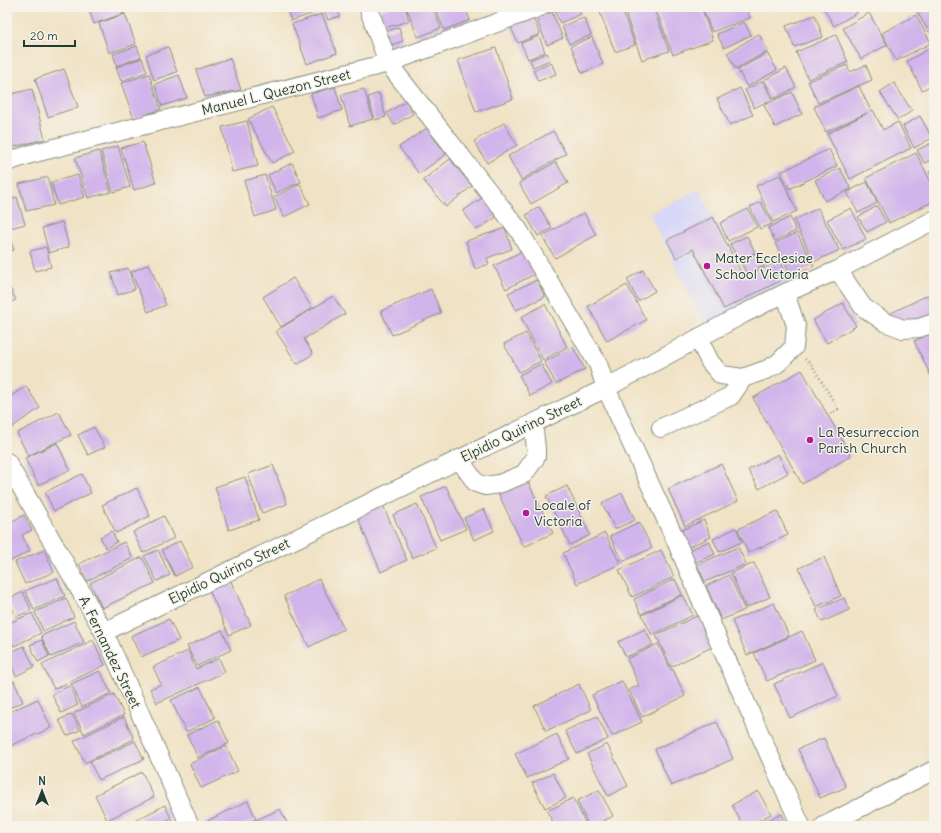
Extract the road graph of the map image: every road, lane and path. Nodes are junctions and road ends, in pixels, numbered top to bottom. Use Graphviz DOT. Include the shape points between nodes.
graph roads {
  1 [pos="368,7"];
  2 [pos="540,7"];
  3 [pos="388,63"];
  4 [pos="7,162"];
  5 [pos="934,220"];
  6 [pos="838,270"];
  7 [pos="785,293"];
  8 [pos="934,323"];
  9 [pos="698,338"];
  10 [pos="794,347"];
  11 [pos="743,378"];
  12 [pos="606,388"];
  13 [pos="828,415"];
  14 [pos="533,423"];
  15 [pos="661,428"];
  16 [pos="459,459"];
  17 [pos="7,462"];
  18 [pos="104,632"];
  19 [pos="934,770"];
  20 [pos="190,826"];
  21 [pos="801,826"];
  22 [pos="824,826"];
  1 -- 3 [label="street"];
  2 -- 3 [label="street, Manuel L. Quezon Street"];
  3 -- 4 [label="street, Manuel L. Quezon Street"];
  3 -- 12 [label="street" via="518,229 598,364"];
  5 -- 6 [label="street, Elpidio Quirino Street"];
  6 -- 7 [label="street, Elpidio Quirino Street"];
  6 -- 8 [label="street" via="863,307 885,322 903,329 919,328"];
  7 -- 9 [label="street, Elpidio Quirino Street"];
  7 -- 10 [label="street" via="796,326"];
  9 -- 11 [label="street" via="710,362 721,375"];
  9 -- 12 [label="street, Elpidio Quirino Street"];
  10 -- 11 [label="street" via="778,363"];
  10 -- 13 [label="path" via="812,365 838,410"];
  11 -- 15 [label="street" via="731,396"];
  12 -- 14 [label="street, Elpidio Quirino Street"];
  12 -- 21 [label="street"];
  14 -- 16 [label="street, Elpidio Quirino Street"];
  14 -- 16 [label="street" via="536,457 524,474 499,484 485,486 476,483"];
  16 -- 18 [label="street, Elpidio Quirino Street"];
  17 -- 18 [label="street, A. Fernandez Street"];
  18 -- 20 [label="street, A. Fernandez Street"];
  19 -- 22 [label="street"];
}
